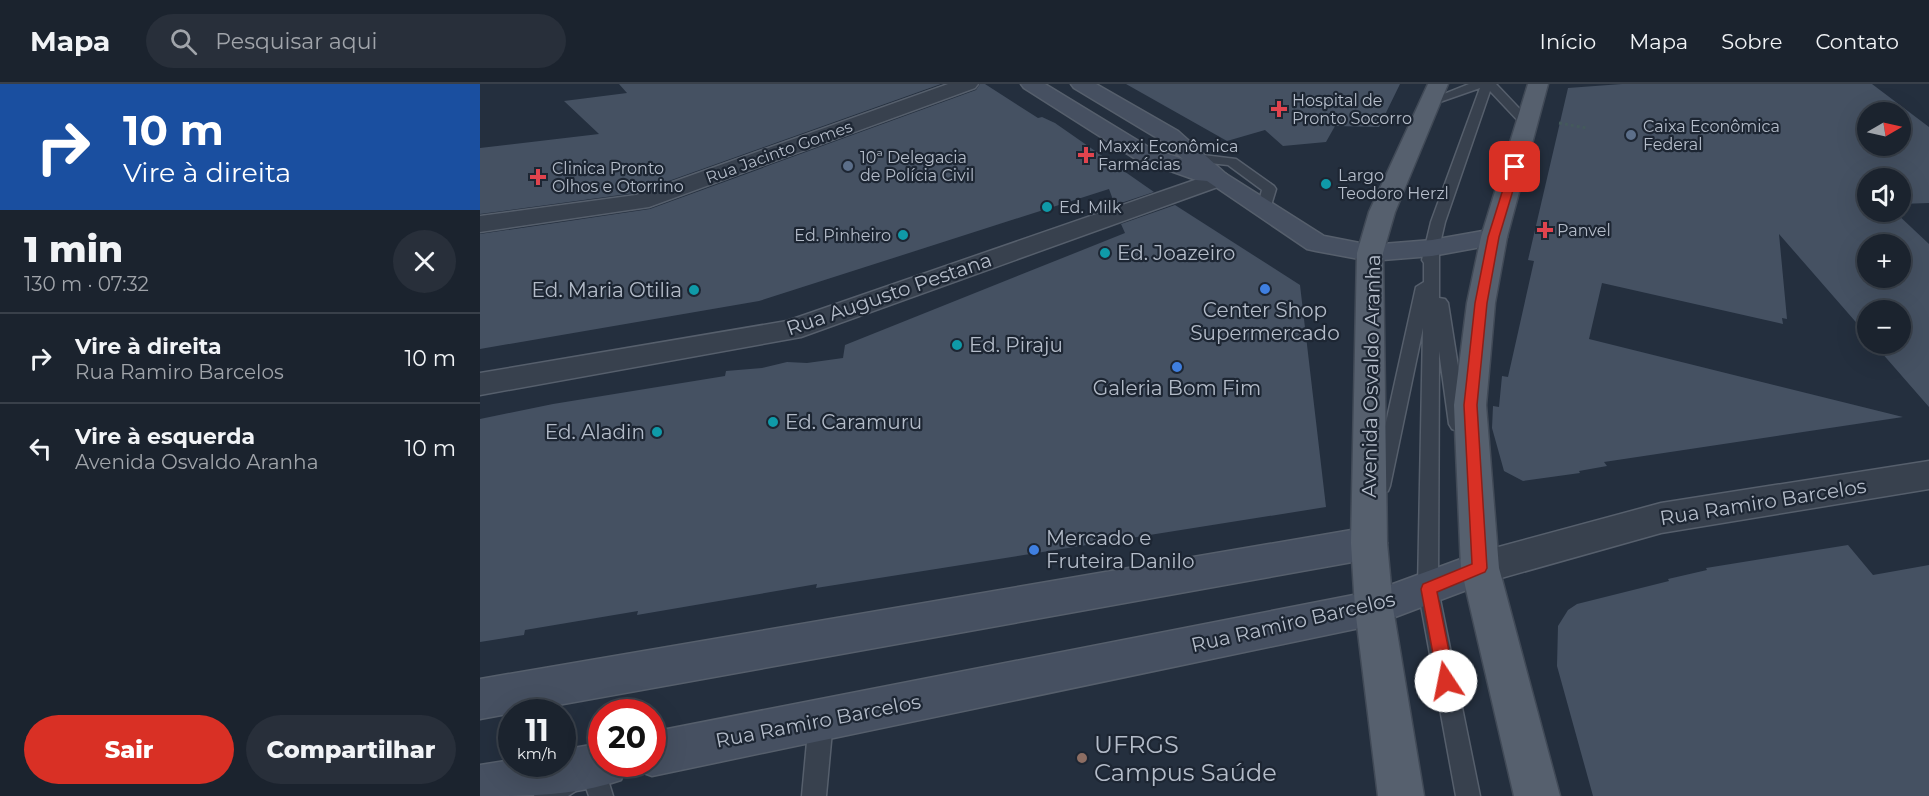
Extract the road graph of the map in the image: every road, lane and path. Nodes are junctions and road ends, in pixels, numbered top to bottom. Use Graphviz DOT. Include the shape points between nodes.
graph roads {
  1 [pos="968,84"];
  2 [pos="1031,84"];
  3 [pos="1082,84"];
  4 [pos="1480,84"];
  5 [pos="1489,84"];
  6 [pos="1538,84"];
  7 [pos="1434,93"];
  8 [pos="1527,123"];
  9 [pos="1195,158"];
  10 [pos="1218,180"];
  11 [pos="1264,209"];
  12 [pos="480,224"];
  13 [pos="1494,237"];
  14 [pos="1432,248"];
  15 [pos="1371,254"];
  16 [pos="480,384"];
  17 [pos="1929,475"];
  18 [pos="1369,543"];
  19 [pos="1480,568"];
  20 [pos="1428,589"];
  21 [pos="1374,608"];
  22 [pos="480,699"];
  23 [pos="821,720"];
  24 [pos="666,751"];
  25 [pos="588,776"];
  26 [pos="594,777"];
  27 [pos="480,788"];
  28 [pos="546,796"];
  29 [pos="814,796"];
  30 [pos="1401,796"];
  31 [pos="1468,796"];
  32 [pos="1536,796"];
  1 -- 12 [label="street, Rua Jacinto Gomes" via="640,202"];
  2 -- 10 [label="main road" via="1142,153"];
  3 -- 9 [label="main road" via="1170,136"];
  4 -- 7 [label="lane"];
  5 -- 8 [label="lane"];
  5 -- 14 [label="lane"];
  6 -- 8 [label="main road"];
  7 -- 15 [label="main road, Avenida Osvaldo Aranha" via="1382,212"];
  8 -- 13 [label="main road"];
  9 -- 10 [label="main road"];
  9 -- 11 [label="lane" via="1231,162 1269,189"];
  10 -- 11 [label="main road"];
  10 -- 16 [label="street, Rua Augusto Pestana" via="791,330"];
  11 -- 15 [label="main road" via="1316,243"];
  13 -- 14 [label="main road"];
  13 -- 19 [label="main road" via="1481,303 1470,405"];
  14 -- 15 [label="main road"];
  14 -- 18 [label="lane"];
  14 -- 19 [label="lane"];
  14 -- 20 [label="lane"];
  15 -- 18 [label="main road, Avenida Osvaldo Aranha"];
  17 -- 19 [label="street, Rua Ramiro Barcelos" via="1661,518"];
  18 -- 21 [label="main road, Avenida Osvaldo Aranha"];
  18 -- 22 [label="main road"];
  19 -- 20 [label="main road, Rua Ramiro Barcelos"];
  19 -- 32 [label="main road"];
  20 -- 21 [label="main road, Rua Ramiro Barcelos"];
  20 -- 31 [label="lane"];
  21 -- 23 [label="main road, Rua Ramiro Barcelos"];
  21 -- 30 [label="main road, Avenida Osvaldo Aranha"];
  23 -- 24 [label="main road, Rua Ramiro Barcelos"];
  23 -- 29 [label="lane"];
  25 -- 27 [label="main road"];
  26 -- 28 [label="lane"];
}
